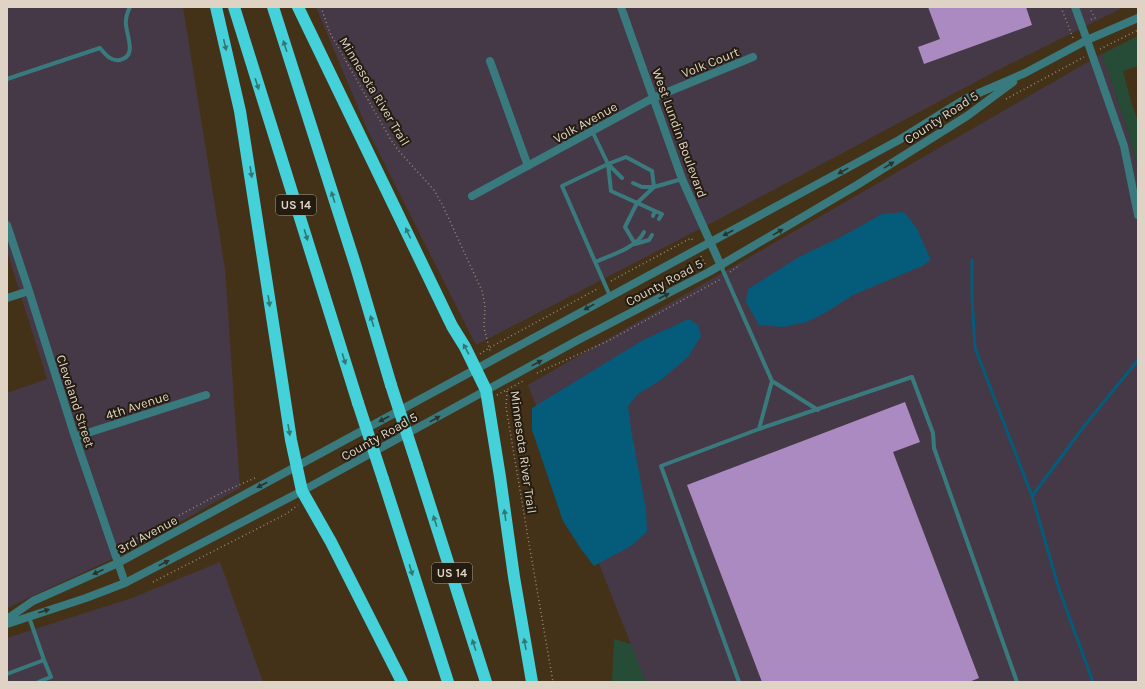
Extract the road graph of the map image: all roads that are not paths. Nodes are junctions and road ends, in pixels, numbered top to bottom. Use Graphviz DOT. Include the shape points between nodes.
graph roads {
  1 [pos="130,7"];
  2 [pos="216,7"];
  3 [pos="234,7"];
  4 [pos="273,7"];
  5 [pos="298,7"];
  6 [pos="620,7"];
  7 [pos="1075,7"];
  8 [pos="1138,18"];
  9 [pos="1088,40"];
  10 [pos="753,57"];
  11 [pos="490,61"];
  12 [pos="1025,73"];
  13 [pos="7,79"];
  14 [pos="653,98"];
  15 [pos="592,131"];
  16 [pos="608,164"];
  17 [pos="528,166"];
  18 [pos="622,178"];
  19 [pos="682,179"];
  20 [pos="633,183"];
  21 [pos="654,187"];
  22 [pos="472,196"];
  23 [pos="637,203"];
  24 [pos="654,211"];
  25 [pos="1138,215"];
  26 [pos="653,216"];
  27 [pos="660,219"];
  28 [pos="7,225"];
  29 [pos="644,232"];
  30 [pos="652,235"];
  31 [pos="710,243"];
  32 [pos="635,244"];
  33 [pos="595,262"];
  34 [pos="721,266"];
  35 [pos="29,291"];
  36 [pos="610,296"];
  37 [pos="7,298"];
  38 [pos="476,369"];
  39 [pos="772,381"];
  40 [pos="486,390"];
  41 [pos="206,395"];
  42 [pos="818,410"];
  43 [pos="759,430"];
  44 [pos="75,437"];
  45 [pos="296,466"];
  46 [pos="302,491"];
  47 [pos="118,563"];
  48 [pos="125,583"];
  49 [pos="29,616"];
  50 [pos="7,619"];
  51 [pos="7,624"];
  52 [pos="44,660"];
  53 [pos="7,674"];
  54 [pos="38,682"];
  55 [pos="402,682"];
  56 [pos="448,682"];
  57 [pos="486,682"];
  58 [pos="532,682"];
  59 [pos="739,682"];
  60 [pos="1017,682"];
  1 -- 13 [label="lane" via="126,14 130,42 130,51 126,58 118,61 108,57 100,48"];
  2 -- 45 [label="highway, one-way" via="240,111 284,403"];
  3 -- 56 [label="highway, US 14, one-way, bridge"];
  57 -- 4 [label="highway, US 14, one-way, bridge"];
  38 -- 5 [label="highway, one-way" via="452,326"];
  6 -- 14 [label="street, West Lundin Boulevard"];
  7 -- 9 [label="street"];
  8 -- 9 [label="street, County Road 5"];
  9 -- 12 [label="street, County Road 5"];
  9 -- 25 [label="street" via="1124,146"];
  10 -- 14 [label="street, Volk Court"];
  11 -- 17 [label="street"];
  12 -- 31 [label="street, County Road 5, one-way" via="965,99 899,140"];
  34 -- 12 [label="street, County Road 5, one-way" via="967,116"];
  14 -- 15 [label="street, Volk Avenue"];
  14 -- 19 [label="street, West Lundin Boulevard"];
  15 -- 16 [label="lane"];
  15 -- 17 [label="street, Volk Avenue"];
  16 -- 18 [label="lane"];
  16 -- 21 [label="lane" via="626,157 652,171"];
  16 -- 23 [label="lane" via="611,191"];
  16 -- 33 [label="lane" via="562,186"];
  17 -- 22 [label="street, Volk Avenue"];
  19 -- 21 [label="lane"];
  19 -- 31 [label="street, West Lundin Boulevard"];
  20 -- 21 [label="lane" via="642,187"];
  21 -- 23 [label="lane"];
  23 -- 24 [label="lane"];
  23 -- 32 [label="lane" via="625,227"];
  24 -- 26 [label="lane"];
  24 -- 27 [label="lane" via="662,214"];
  28 -- 35 [label="street, Cleveland Street"];
  29 -- 32 [label="lane"];
  30 -- 32 [label="lane" via="650,240"];
  31 -- 34 [label="street, West Lundin Boulevard"];
  31 -- 36 [label="street, County Road 5"];
  32 -- 33 [label="lane"];
  33 -- 36 [label="lane"];
  34 -- 39 [label="lane"];
  40 -- 34 [label="street, County Road 5, one-way"];
  35 -- 37 [label="street"];
  35 -- 44 [label="street, Cleveland Street"];
  36 -- 38 [label="street, County Road 5, one-way"];
  38 -- 40 [label="highway"];
  38 -- 45 [label="street, County Road 5, one-way"];
  39 -- 42 [label="lane"];
  39 -- 43 [label="lane"];
  46 -- 40 [label="street, County Road 5, one-way"];
  58 -- 40 [label="highway, one-way"];
  41 -- 44 [label="street, 4th Avenue"];
  42 -- 43 [label="lane"];
  42 -- 60 [label="lane" via="912,377 933,433 934,448"];
  43 -- 59 [label="lane" via="661,466"];
  44 -- 47 [label="street, Cleveland Street"];
  45 -- 46 [label="highway"];
  45 -- 47 [label="street, 3rd Avenue, one-way"];
  48 -- 46 [label="street, one-way"];
  46 -- 55 [label="highway" via="331,542"];
  47 -- 48 [label="street, Cleveland Street"];
  47 -- 50 [label="street, 3rd Avenue, one-way" via="33,601"];
  49 -- 48 [label="street, one-way"];
  49 -- 51 [label="street"];
  49 -- 52 [label="lane"];
  52 -- 53 [label="lane"];
  52 -- 54 [label="lane" via="51,677"];
}
